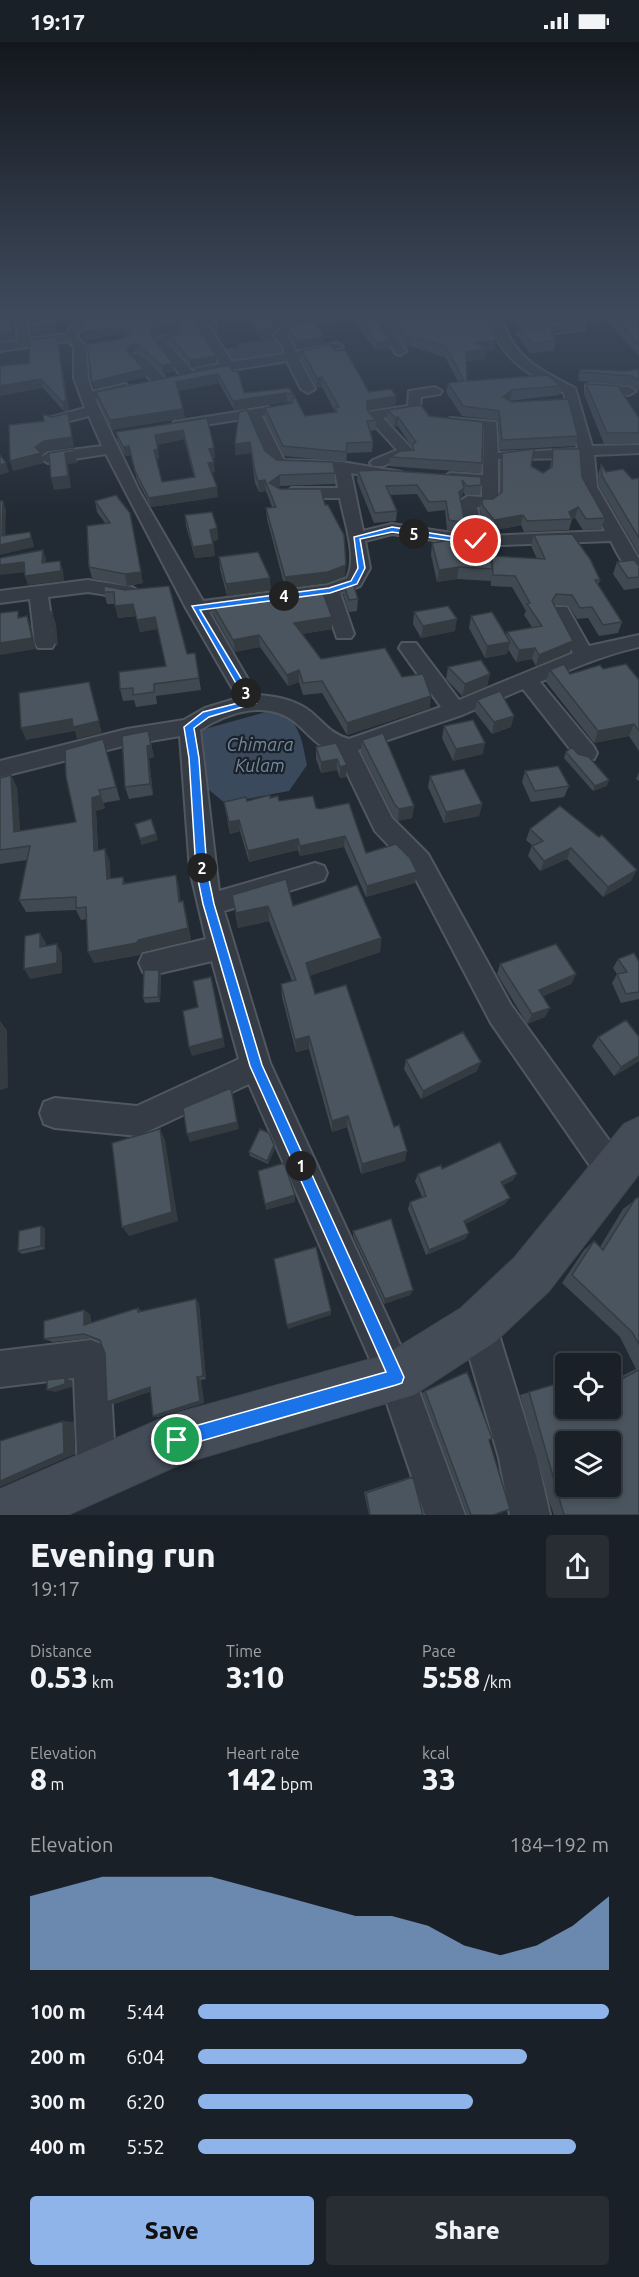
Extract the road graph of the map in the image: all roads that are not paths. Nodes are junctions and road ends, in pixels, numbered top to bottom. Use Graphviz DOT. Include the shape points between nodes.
graph roads {
  1 [pos="82,381"];
  2 [pos="157,381"];
  3 [pos="304,381"];
  4 [pos="552,381"];
  5 [pos="562,386"];
  6 [pos="308,389"];
  7 [pos="629,390"];
  8 [pos="435,391"];
  9 [pos="90,404"];
  10 [pos="287,408"];
  11 [pos="254,413"];
  12 [pos="54,421"];
  13 [pos="453,421"];
  14 [pos="164,428"];
  15 [pos="113,440"];
  16 [pos="639,449"];
  17 [pos="542,452"];
  18 [pos="586,452"];
  19 [pos="491,457"];
  20 [pos="48,458"];
  21 [pos="342,467"];
  22 [pos="540,469"];
  23 [pos="362,470"];
  24 [pos="414,477"];
  25 [pos="436,478"];
  26 [pos="491,480"];
  27 [pos="280,493"];
  28 [pos="347,493"];
  29 [pos="618,536"];
  30 [pos="356,538"];
  31 [pos="476,541"];
  32 [pos="639,569"];
  33 [pos="186,583"];
  34 [pos="330,590"];
  35 [pos="38,591"];
  36 [pos="0,597"];
  37 [pos="195,608"];
  38 [pos="560,611"];
  39 [pos="344,634"];
  40 [pos="639,641"];
  41 [pos="45,643"];
  42 [pos="409,648"];
  43 [pos="585,658"];
  44 [pos="527,680"];
  45 [pos="251,703"];
  46 [pos="455,710"];
  47 [pos="189,727"];
  48 [pos="345,746"];
  49 [pos="586,753"];
  50 [pos="0,769"];
  51 [pos="315,873"];
  52 [pos="209,904"];
  53 [pos="222,947"];
  54 [pos="152,963"];
  55 [pos="256,1066"];
  56 [pos="55,1113"];
  57 [pos="626,1155"];
  58 [pos="478,1325"];
  59 [pos="0,1369"];
  60 [pos="396,1377"];
  61 [pos="97,1474"];
  62 [pos="5,1515"];
  63 [pos="445,1515"];
  64 [pos="530,1515"];
  1 -- 9 [label="street"];
  2 -- 9 [label="street"];
  3 -- 6 [label="street"];
  4 -- 5 [label="street"];
  5 -- 7 [label="street"];
  5 -- 18 [label="street" via="570,391 568,402"];
  8 -- 23 [label="street" via="414,394 415,409 373,415 406,451"];
  9 -- 12 [label="street"];
  9 -- 15 [label="street"];
  10 -- 11 [label="street"];
  11 -- 14 [label="street"];
  11 -- 21 [label="street" via="279,464"];
  13 -- 19 [label="street" via="491,425"];
  15 -- 20 [label="street"];
  15 -- 33 [label="street" via="131,491"];
  16 -- 18 [label="street"];
  17 -- 18 [label="street"];
  17 -- 19 [label="street"];
  17 -- 22 [label="street"];
  18 -- 29 [label="street" via="589,487"];
  19 -- 26 [label="street"];
  21 -- 23 [label="street"];
  21 -- 28 [label="street"];
  23 -- 24 [label="street"];
  25 -- 26 [label="street"];
  26 -- 31 [label="street" via="490,503 468,501"];
  27 -- 28 [label="street"];
  28 -- 30 [label="street"];
  29 -- 31 [label="street"];
  29 -- 32 [label="street"];
  30 -- 31 [label="street" via="392,530"];
  30 -- 34 [label="street" via="361,568 354,582"];
  33 -- 35 [label="street" via="127,594 88,586"];
  33 -- 37 [label="street"];
  34 -- 37 [label="street"];
  34 -- 39 [label="street"];
  35 -- 36 [label="street"];
  35 -- 41 [label="street"];
  37 -- 45 [label="street"];
  38 -- 43 [label="street"];
  40 -- 43 [label="street" via="598,650"];
  42 -- 46 [label="street"];
  43 -- 44 [label="street"];
  44 -- 46 [label="street"];
  44 -- 49 [label="street"];
  45 -- 47 [label="street" via="206,715"];
  45 -- 48 [label="street" via="274,704 295,711 319,737 330,744"];
  46 -- 48 [label="street"];
  47 -- 50 [label="street" via="127,737"];
  47 -- 52 [label="street" via="202,870"];
  48 -- 57 [label="street" via="383,824 419,861 501,1014"];
  51 -- 52 [label="street"];
  52 -- 53 [label="street"];
  53 -- 54 [label="street"];
  53 -- 55 [label="street"];
  55 -- 56 [label="street" via="138,1120"];
  55 -- 60 [label="street"];
  57 -- 58 [label="street" via="532,1274"];
  58 -- 60 [label="street"];
  58 -- 64 [label="street" via="518,1458"];
  59 -- 61 [label="street" via="91,1358"];
  60 -- 61 [label="street" via="177,1440"];
  60 -- 63 [label="street"];
  61 -- 62 [label="street"];
}
